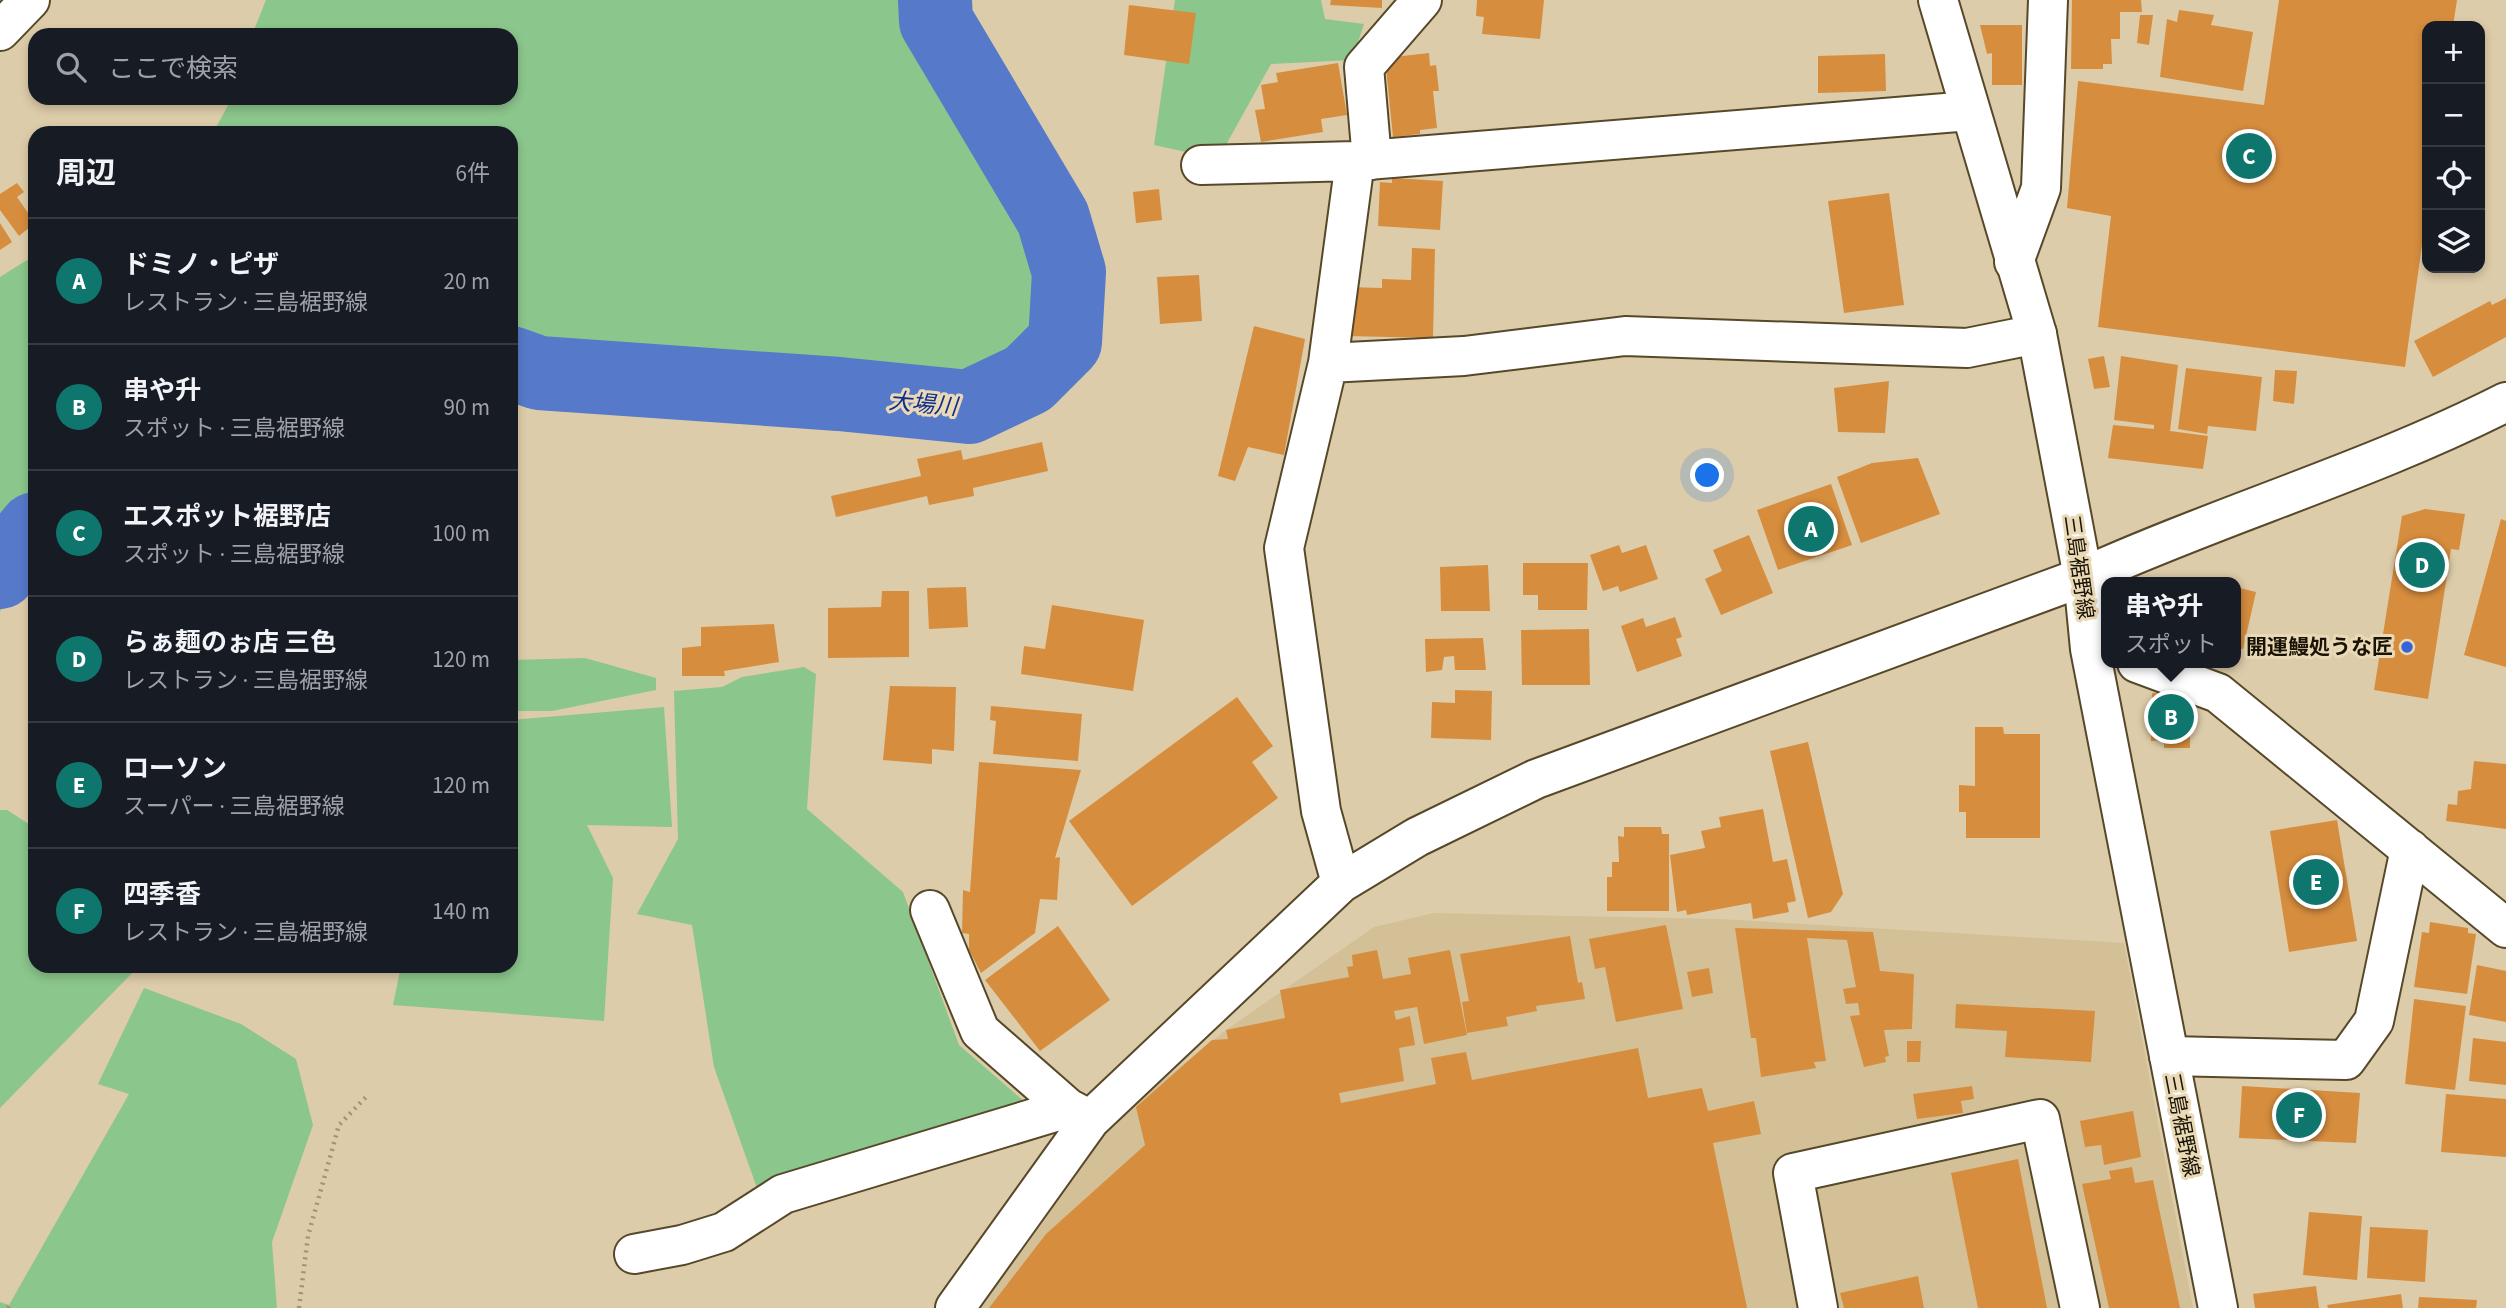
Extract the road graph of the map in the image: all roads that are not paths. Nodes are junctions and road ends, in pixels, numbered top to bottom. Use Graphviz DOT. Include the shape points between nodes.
graph roads {
  1 [pos="30,0"];
  2 [pos="1422,0"];
  3 [pos="1938,0"];
  4 [pos="2048,0"];
  5 [pos="0,32"];
  6 [pos="1970,111"];
  7 [pos="1364,160"];
  8 [pos="1200,165"];
  9 [pos="2014,262"];
  10 [pos="2037,334"];
  11 [pos="1328,363"];
  12 [pos="2506,402"];
  13 [pos="2082,576"];
  14 [pos="2098,651"];
  15 [pos="2150,668"];
  16 [pos="2410,849"];
  17 [pos="1341,883"];
  18 [pos="930,910"];
  19 [pos="2506,928"];
  20 [pos="2169,1056"];
  21 [pos="1079,1114"];
  22 [pos="634,1254"];
  23 [pos="955,1308"];
  24 [pos="1818,1308"];
  25 [pos="2080,1308"];
  26 [pos="2218,1308"];
  1 -- 5 [label="street"];
  2 -- 7 [label="street" via="1364,66"];
  3 -- 6 [label="street, 三島裾野線"];
  4 -- 9 [label="street" via="2041,188"];
  6 -- 7 [label="street"];
  6 -- 9 [label="street, 三島裾野線"];
  7 -- 8 [label="street"];
  7 -- 11 [label="street"];
  9 -- 10 [label="street, 三島裾野線"];
  10 -- 11 [label="street" via="1967,348 1625,336 1464,356"];
  10 -- 13 [label="street, 三島裾野線"];
  11 -- 17 [label="street" via="1284,548 1321,811"];
  12 -- 13 [label="street" via="2448,430"];
  13 -- 14 [label="street, 三島裾野線"];
  13 -- 17 [label="street" via="1536,779 1417,837"];
  14 -- 20 [label="street, 三島裾野線"];
  15 -- 16 [label="street" via="2218,693"];
  16 -- 19 [label="street"];
  16 -- 20 [label="street" via="2374,1021 2346,1060"];
  17 -- 21 [label="street"];
  18 -- 21 [label="street" via="981,1031"];
  20 -- 26 [label="street, 三島裾野線"];
  21 -- 22 [label="street" via="783,1194 724,1231"];
  21 -- 23 [label="street"];
  24 -- 25 [label="street" via="1793,1173 2040,1119"];
}
